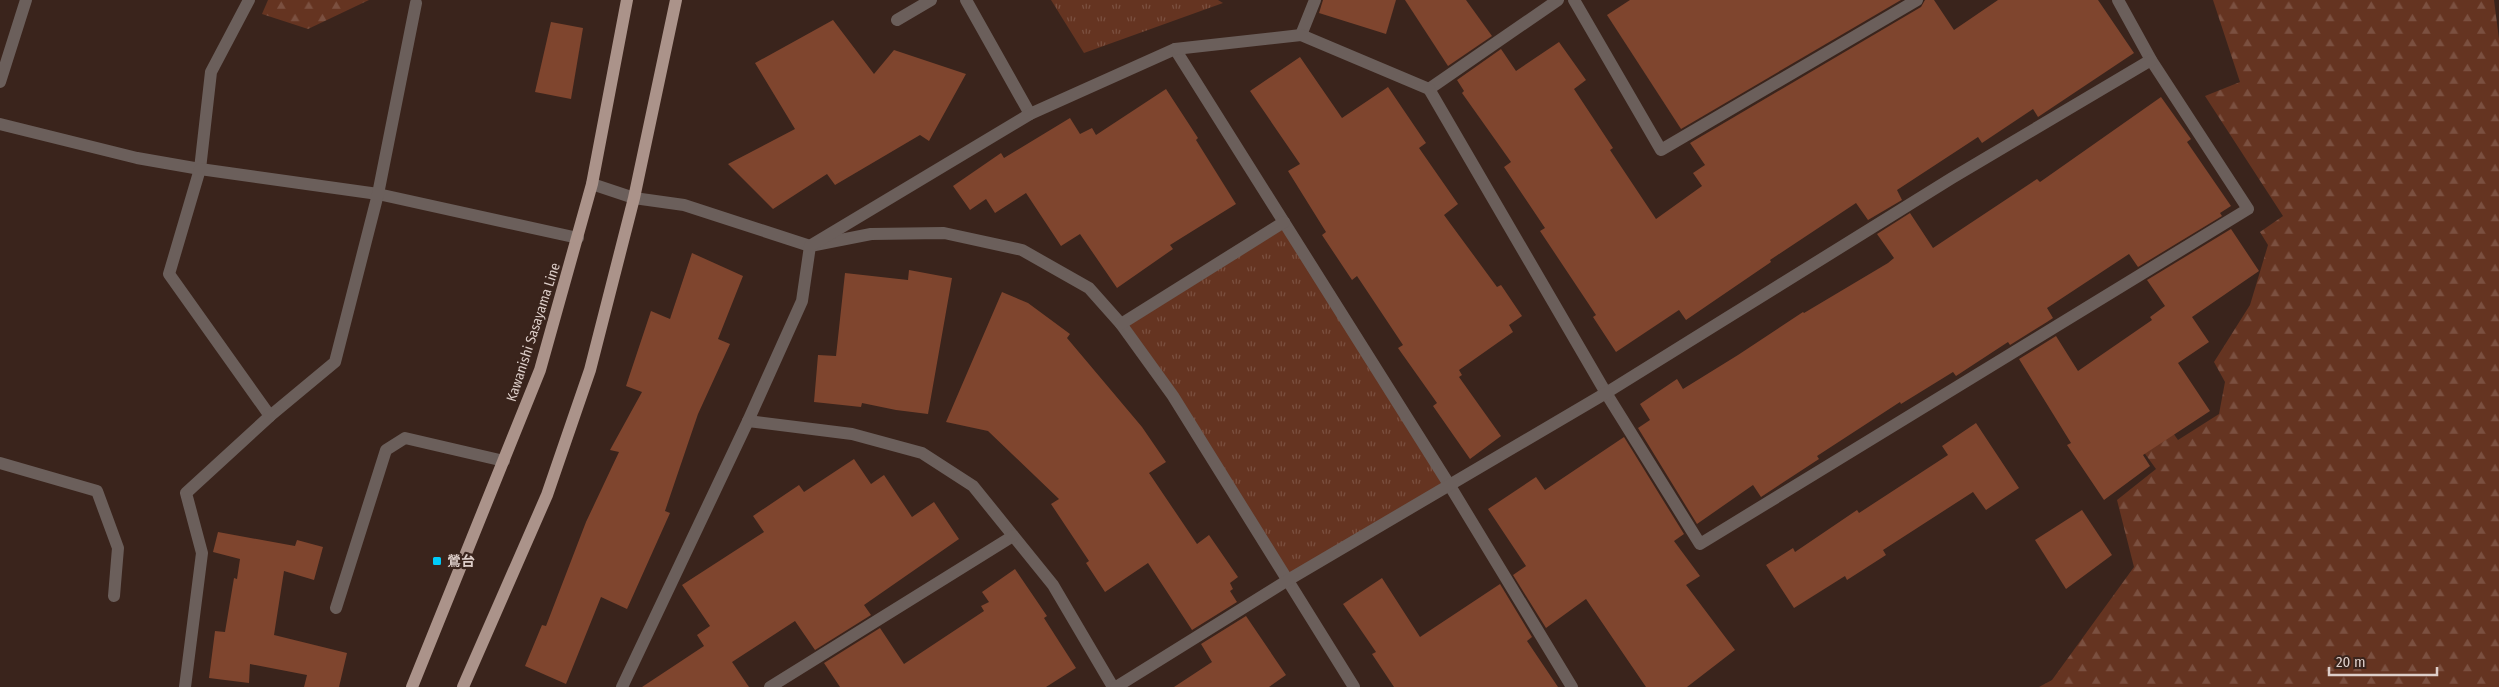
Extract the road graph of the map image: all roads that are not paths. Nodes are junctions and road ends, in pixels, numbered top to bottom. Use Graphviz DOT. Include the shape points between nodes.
graph roads {
  1 [pos="26,0"];
  2 [pos="248,0"];
  3 [pos="627,0"];
  4 [pos="676,0"];
  5 [pos="931,0"];
  6 [pos="966,0"];
  7 [pos="1315,0"];
  8 [pos="1558,0"];
  9 [pos="1574,0"];
  10 [pos="1917,0"];
  11 [pos="2118,0"];
  12 [pos="416,3"];
  13 [pos="897,20"];
  14 [pos="1301,35"];
  15 [pos="1175,49"];
  16 [pos="2151,60"];
  17 [pos="0,82"];
  18 [pos="1429,89"];
  19 [pos="1030,114"];
  20 [pos="0,124"];
  21 [pos="200,169"];
  22 [pos="592,184"];
  23 [pos="378,194"];
  24 [pos="634,198"];
  25 [pos="1284,222"];
  26 [pos="578,238"];
  27 [pos="810,246"];
  28 [pos="1121,324"];
  29 [pos="1606,393"];
  30 [pos="270,416"];
  31 [pos="748,421"];
  32 [pos="504,461"];
  33 [pos="0,463"];
  34 [pos="1450,486"];
  35 [pos="1013,536"];
  36 [pos="1288,580"];
  37 [pos="114,596"];
  38 [pos="336,608"];
  39 [pos="185,687"];
  40 [pos="412,687"];
  41 [pos="463,687"];
  42 [pos="622,687"];
  43 [pos="770,687"];
  44 [pos="1115,687"];
  45 [pos="1354,687"];
  46 [pos="1572,687"];
  1 -- 17 [label="street"];
  2 -- 21 [label="street" via="211,72"];
  3 -- 22 [label="main road, Kawanishi Sasayama Line"];
  4 -- 24 [label="main road"];
  5 -- 13 [label="street"];
  6 -- 19 [label="street"];
  7 -- 14 [label="street"];
  8 -- 18 [label="street"];
  9 -- 10 [label="street" via="1661,150"];
  11 -- 16 [label="street"];
  12 -- 23 [label="street"];
  14 -- 15 [label="street"];
  14 -- 18 [label="street"];
  15 -- 19 [label="street"];
  15 -- 25 [label="street"];
  16 -- 29 [label="street" via="1952,178"];
  16 -- 29 [label="street" via="2248,209 1700,544"];
  18 -- 29 [label="street"];
  19 -- 27 [label="street"];
  20 -- 21 [label="street" via="138,158"];
  21 -- 23 [label="street"];
  21 -- 30 [label="street" via="169,274"];
  22 -- 24 [label="street"];
  22 -- 26 [label="main road, Kawanishi Sasayama Line"];
  23 -- 26 [label="street"];
  23 -- 30 [label="street" via="335,362"];
  24 -- 27 [label="street" via="684,205"];
  24 -- 41 [label="main road" via="590,370 553,477"];
  25 -- 28 [label="street"];
  25 -- 34 [label="street"];
  26 -- 32 [label="main road, Kawanishi Sasayama Line" via="540,370"];
  27 -- 28 [label="street" via="871,234 944,233 1022,250 1089,288"];
  27 -- 31 [label="street" via="802,301"];
  28 -- 36 [label="street" via="1173,396"];
  29 -- 34 [label="street"];
  30 -- 39 [label="street" via="186,493 202,553"];
  31 -- 35 [label="street" via="852,434 922,453 973,486"];
  31 -- 42 [label="street"];
  32 -- 38 [label="street" via="405,438 386,450"];
  32 -- 40 [label="main road, Kawanishi Sasayama Line"];
  33 -- 37 [label="street" via="96,490 118,548"];
  34 -- 36 [label="street"];
  34 -- 46 [label="street"];
  35 -- 43 [label="street"];
  35 -- 44 [label="street" via="1053,585"];
  36 -- 44 [label="street"];
  36 -- 45 [label="street"];
}
